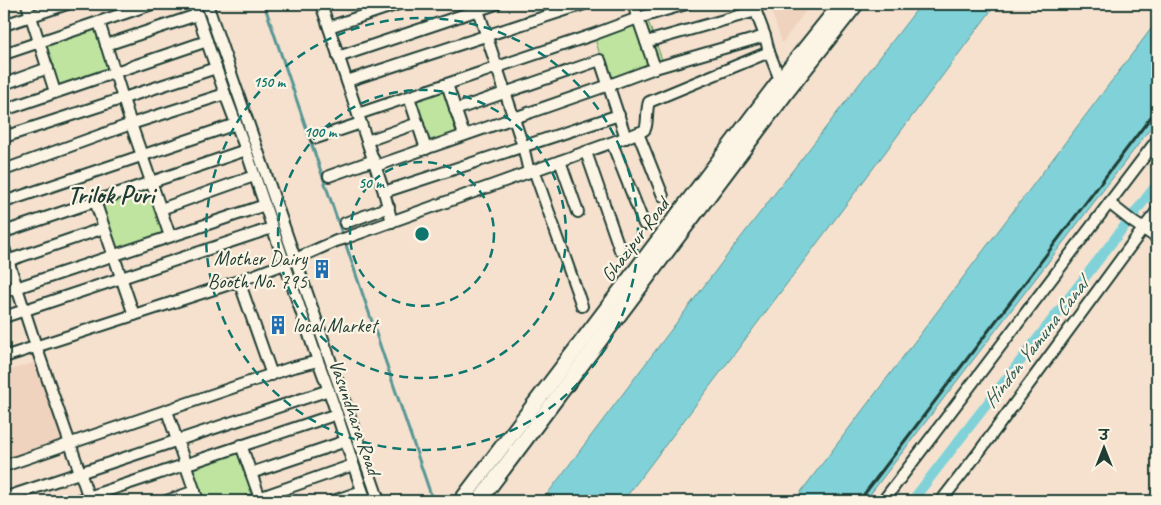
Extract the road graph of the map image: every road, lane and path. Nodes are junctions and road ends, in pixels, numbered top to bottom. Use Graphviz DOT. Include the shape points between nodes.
graph roads {
  1 [pos="27,4"];
  2 [pos="67,4"];
  3 [pos="152,4"];
  4 [pos="194,4"];
  5 [pos="207,4"];
  6 [pos="321,4"];
  7 [pos="398,4"];
  8 [pos="496,4"];
  9 [pos="584,4"];
  10 [pos="633,4"];
  11 [pos="686,4"];
  12 [pos="840,4"];
  13 [pos="856,4"];
  14 [pos="477,7"];
  15 [pos="754,7"];
  16 [pos="197,15"];
  17 [pos="31,16"];
  18 [pos="638,18"];
  19 [pos="99,22"];
  20 [pos="4,26"];
  21 [pos="329,27"];
  22 [pos="486,36"];
  23 [pos="765,36"];
  24 [pos="207,41"];
  25 [pos="39,42"];
  26 [pos="646,42"];
  27 [pos="106,45"];
  28 [pos="769,52"];
  29 [pos="4,54"];
  30 [pos="338,58"];
  31 [pos="497,67"];
  32 [pos="48,68"];
  33 [pos="216,68"];
  34 [pos="655,68"];
  35 [pos="115,72"];
  36 [pos="780,80"];
  37 [pos="347,81"];
  38 [pos="4,84"];
  39 [pos="447,84"];
  40 [pos="608,85"];
  41 [pos="55,92"];
  42 [pos="505,93"];
  43 [pos="225,94"];
  44 [pos="785,94"];
  45 [pos="124,97"];
  46 [pos="409,97"];
  47 [pos="4,110"];
  48 [pos="456,110"];
  49 [pos="619,115"];
  50 [pos="360,118"];
  51 [pos="514,118"];
  52 [pos="418,123"];
  53 [pos="132,124"];
  54 [pos="236,124"];
  55 [pos="638,133"];
  56 [pos="464,136"];
  57 [pos="4,137"];
  58 [pos="316,138"];
  59 [pos="626,138"];
  60 [pos="1157,140"];
  61 [pos="367,141"];
  62 [pos="612,143"];
  63 [pos="523,146"];
  64 [pos="426,148"];
  65 [pos="246,150"];
  66 [pos="586,152"];
  67 [pos="143,156"];
  68 [pos="560,161"];
  69 [pos="375,163"];
  70 [pos="4,170"];
  71 [pos="532,171"];
  72 [pos="254,176"];
  73 [pos="329,176"];
  74 [pos="152,182"];
  75 [pos="384,192"];
  76 [pos="663,196"];
  77 [pos="95,201"];
  78 [pos="4,202"];
  79 [pos="1109,203"];
  80 [pos="265,205"];
  81 [pos="389,207"];
  82 [pos="161,209"];
  83 [pos="1157,211"];
  84 [pos="578,212"];
  85 [pos="392,222"];
  86 [pos="345,223"];
  87 [pos="644,224"];
  88 [pos="104,228"];
  89 [pos="272,228"];
  90 [pos="1143,229"];
  91 [pos="4,232"];
  92 [pos="170,236"];
  93 [pos="1157,238"];
  94 [pos="4,248"];
  95 [pos="620,250"];
  96 [pos="114,256"];
  97 [pos="295,259"];
  98 [pos="6,261"];
  99 [pos="284,264"];
  100 [pos="121,278"];
  101 [pos="239,281"];
  102 [pos="17,288"];
  103 [pos="4,292"];
  104 [pos="582,306"];
  105 [pos="24,311"];
  106 [pos="134,315"];
  107 [pos="4,318"];
  108 [pos="36,346"];
  109 [pos="4,357"];
  110 [pos="318,361"];
  111 [pos="272,376"];
  112 [pos="329,390"];
  113 [pos="167,411"];
  114 [pos="336,414"];
  115 [pos="177,440"];
  116 [pos="346,441"];
  117 [pos="70,444"];
  118 [pos="241,445"];
  119 [pos="185,464"];
  120 [pos="353,465"];
  121 [pos="4,466"];
  122 [pos="80,472"];
  123 [pos="251,473"];
  124 [pos="362,491"];
  125 [pos="197,496"];
  126 [pos="4,498"];
  127 [pos="89,499"];
  128 [pos="261,499"];
  129 [pos="76,501"];
  130 [pos="166,501"];
  131 [pos="250,501"];
  132 [pos="333,501"];
  133 [pos="366,501"];
  134 [pos="380,501"];
  135 [pos="461,501"];
  136 [pos="479,501"];
  137 [pos="883,501"];
  138 [pos="941,501"];
  1 -- 17 [label="street"];
  2 -- 17 [label="street"];
  3 -- 19 [label="street"];
  4 -- 16 [label="street, Vasundhara Road"];
  5 -- 97 [label="street, Vasundhara Road"];
  6 -- 21 [label="street"];
  7 -- 21 [label="street"];
  8 -- 14 [label="street"];
  9 -- 22 [label="street"];
  10 -- 18 [label="street"];
  11 -- 18 [label="street"];
  12 -- 36 [label="main road, Ghazipur Road"];
  13 -- 44 [label="main road, Ghazipur Road"];
  14 -- 22 [label="street"];
  14 -- 30 [label="street"];
  15 -- 23 [label="street"];
  15 -- 26 [label="street"];
  16 -- 24 [label="street, Vasundhara Road"];
  16 -- 27 [label="street"];
  17 -- 20 [label="street"];
  17 -- 25 [label="street"];
  18 -- 26 [label="street"];
  18 -- 31 [label="street"];
  19 -- 25 [label="street"];
  19 -- 27 [label="street"];
  21 -- 30 [label="street"];
  22 -- 31 [label="street"];
  22 -- 37 [label="street"];
  23 -- 28 [label="street"];
  23 -- 34 [label="street"];
  24 -- 33 [label="street, Vasundhara Road"];
  24 -- 35 [label="street"];
  25 -- 29 [label="street"];
  25 -- 32 [label="street"];
  26 -- 34 [label="street"];
  27 -- 35 [label="street"];
  28 -- 36 [label="street"];
  28 -- 55 [label="street" via="649,102 646,127"];
  30 -- 37 [label="street"];
  31 -- 39 [label="street"];
  31 -- 42 [label="street"];
  32 -- 38 [label="street"];
  32 -- 41 [label="street"];
  33 -- 43 [label="street, Vasundhara Road"];
  33 -- 45 [label="street"];
  34 -- 40 [label="street"];
  35 -- 41 [label="street"];
  35 -- 45 [label="street"];
  36 -- 44 [label="street"];
  36 -- 135 [label="main road, Ghazipur Road"];
  37 -- 50 [label="street"];
  39 -- 46 [label="street"];
  39 -- 48 [label="street"];
  40 -- 42 [label="street" via="600,60"];
  40 -- 49 [label="street"];
  40 -- 51 [label="street"];
  41 -- 47 [label="street"];
  42 -- 48 [label="street"];
  42 -- 51 [label="street"];
  43 -- 53 [label="street"];
  43 -- 54 [label="street, Vasundhara Road"];
  44 -- 136 [label="main road, Ghazipur Road"];
  45 -- 53 [label="street"];
  45 -- 57 [label="street"];
  46 -- 50 [label="street"];
  46 -- 52 [label="street"];
  48 -- 56 [label="street"];
  49 -- 59 [label="street"];
  49 -- 63 [label="street"];
  50 -- 58 [label="street"];
  50 -- 61 [label="street"];
  51 -- 56 [label="street"];
  51 -- 63 [label="street"];
  52 -- 61 [label="street"];
  52 -- 64 [label="street"];
  53 -- 67 [label="street"];
  53 -- 70 [label="street"];
  54 -- 65 [label="street, Vasundhara Road"];
  54 -- 67 [label="street"];
  55 -- 59 [label="street"];
  55 -- 76 [label="street"];
  56 -- 64 [label="street"];
  59 -- 62 [label="street"];
  60 -- 79 [label="street"];
  61 -- 69 [label="street"];
  62 -- 66 [label="street"];
  62 -- 87 [label="street"];
  63 -- 71 [label="street"];
  63 -- 75 [label="street"];
  64 -- 69 [label="street"];
  65 -- 72 [label="street, Vasundhara Road"];
  65 -- 74 [label="street"];
  66 -- 68 [label="street"];
  66 -- 95 [label="street"];
  67 -- 74 [label="street"];
  67 -- 78 [label="street"];
  68 -- 71 [label="street"];
  68 -- 84 [label="street"];
  69 -- 73 [label="street"];
  69 -- 75 [label="street"];
  71 -- 85 [label="street"];
  71 -- 104 [label="street"];
  72 -- 80 [label="street, Vasundhara Road"];
  72 -- 82 [label="street"];
  74 -- 77 [label="street"];
  74 -- 82 [label="street"];
  75 -- 81 [label="street"];
  77 -- 88 [label="street"];
  77 -- 91 [label="street"];
  79 -- 90 [label="street"];
  79 -- 137 [label="street"];
  80 -- 89 [label="street, Vasundhara Road"];
  80 -- 92 [label="street"];
  81 -- 85 [label="street"];
  81 -- 86 [label="street"];
  82 -- 92 [label="street"];
  83 -- 90 [label="street"];
  85 -- 97 [label="street"];
  88 -- 96 [label="street"];
  88 -- 98 [label="street"];
  89 -- 99 [label="street, Vasundhara Road"];
  89 -- 100 [label="street"];
  90 -- 93 [label="street"];
  90 -- 138 [label="street"];
  92 -- 96 [label="street"];
  94 -- 98 [label="street"];
  96 -- 100 [label="street"];
  96 -- 102 [label="street"];
  97 -- 99 [label="street"];
  97 -- 134 [label="street, Vasundhara Road"];
  98 -- 102 [label="street"];
  99 -- 101 [label="street"];
  99 -- 110 [label="street, Vasundhara Road"];
  100 -- 105 [label="street"];
  100 -- 106 [label="street"];
  101 -- 106 [label="street"];
  101 -- 111 [label="street"];
  102 -- 103 [label="street"];
  102 -- 105 [label="street"];
  105 -- 107 [label="street"];
  105 -- 108 [label="street"];
  106 -- 108 [label="street"];
  108 -- 109 [label="street"];
  108 -- 117 [label="street"];
  110 -- 111 [label="street"];
  110 -- 112 [label="street, Vasundhara Road"];
  111 -- 113 [label="street"];
  112 -- 114 [label="street, Vasundhara Road"];
  112 -- 115 [label="street"];
  113 -- 115 [label="street"];
  113 -- 117 [label="street"];
  114 -- 116 [label="street, Vasundhara Road"];
  114 -- 118 [label="street"];
  115 -- 119 [label="street"];
  115 -- 122 [label="street"];
  116 -- 120 [label="street, Vasundhara Road"];
  116 -- 123 [label="street"];
  117 -- 121 [label="street"];
  117 -- 122 [label="street"];
  118 -- 119 [label="street"];
  118 -- 123 [label="street"];
  119 -- 125 [label="street"];
  119 -- 127 [label="street"];
  120 -- 124 [label="street, Vasundhara Road"];
  120 -- 128 [label="street"];
  122 -- 126 [label="street"];
  122 -- 127 [label="street"];
  123 -- 128 [label="street"];
  124 -- 132 [label="street"];
  124 -- 133 [label="street, Vasundhara Road"];
  125 -- 130 [label="street"];
  127 -- 129 [label="street"];
  128 -- 131 [label="street"];
}
